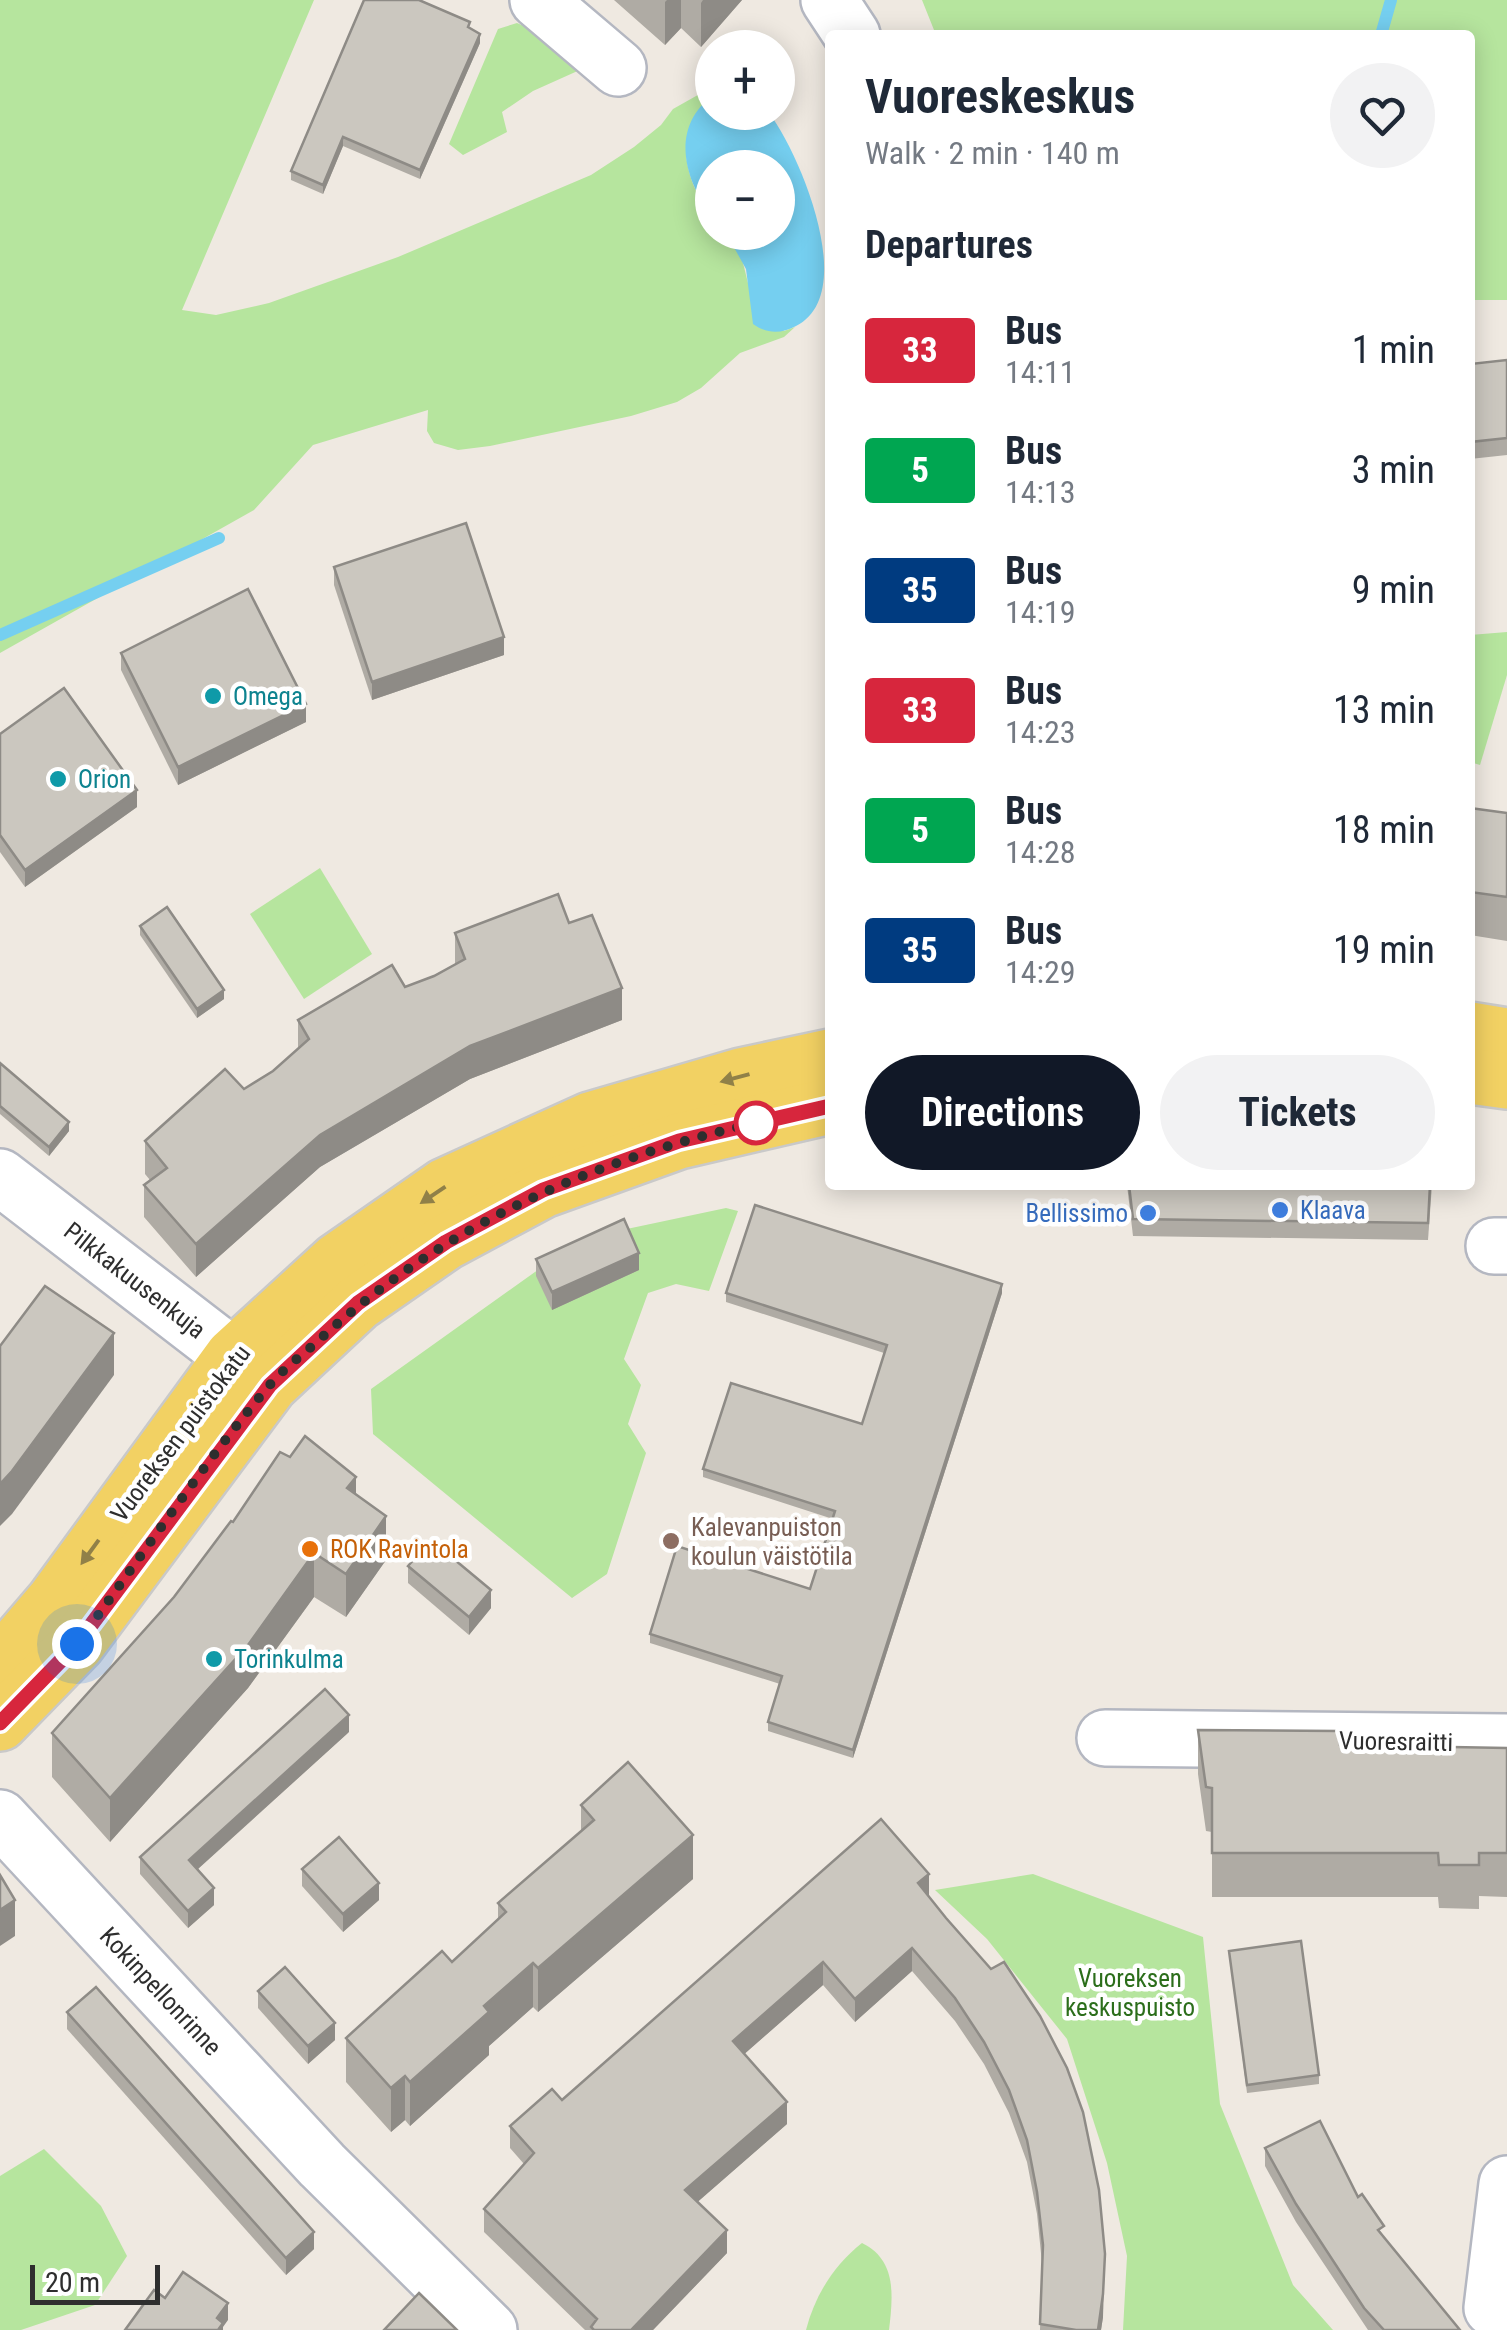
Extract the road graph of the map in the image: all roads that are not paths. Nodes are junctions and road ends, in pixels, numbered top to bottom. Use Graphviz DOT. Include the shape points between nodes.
graph roads {
  1 [pos="538,0"];
  2 [pos="829,0"];
  3 [pos="849,30"];
  4 [pos="618,68"];
  5 [pos="1475,1031"];
  6 [pos="1507,1036"];
  7 [pos="825,1058"];
  8 [pos="1475,1077"];
  9 [pos="1507,1081"];
  10 [pos="825,1107"];
  11 [pos="0,1177"];
  12 [pos="252,1370"];
  13 [pos="0,1664"];
  14 [pos="0,1724"];
  15 [pos="1105,1738"];
  16 [pos="1507,1742"];
  17 [pos="0,1818"];
  18 [pos="1507,2184"];
  19 [pos="1492,2308"];
  20 [pos="489,2330"];
  1 -- 4 [label="street"];
  2 -- 3 [label="street"];
  5 -- 6 [label="main road"];
  7 -- 12 [label="main road, Vuoreksen puistokatu, one-way" via="590,1120 446,1186 338,1260"];
  8 -- 9 [label="main road"];
  10 -- 12 [label="main road, Vuoreksen puistokatu" via="679,1141 543,1190 446,1242"];
  11 -- 12 [label="street, Pilkkakuusenkuja"];
  12 -- 13 [label="main road, Vuoreksen puistokatu, one-way"];
  12 -- 14 [label="main road, Vuoreksen puistokatu" via="77,1644"];
  15 -- 16 [label="street, Vuoresraitti"];
  17 -- 20 [label="street, Kokinpellonrinne" via="322,2165"];
  18 -- 19 [label="street"];
}
